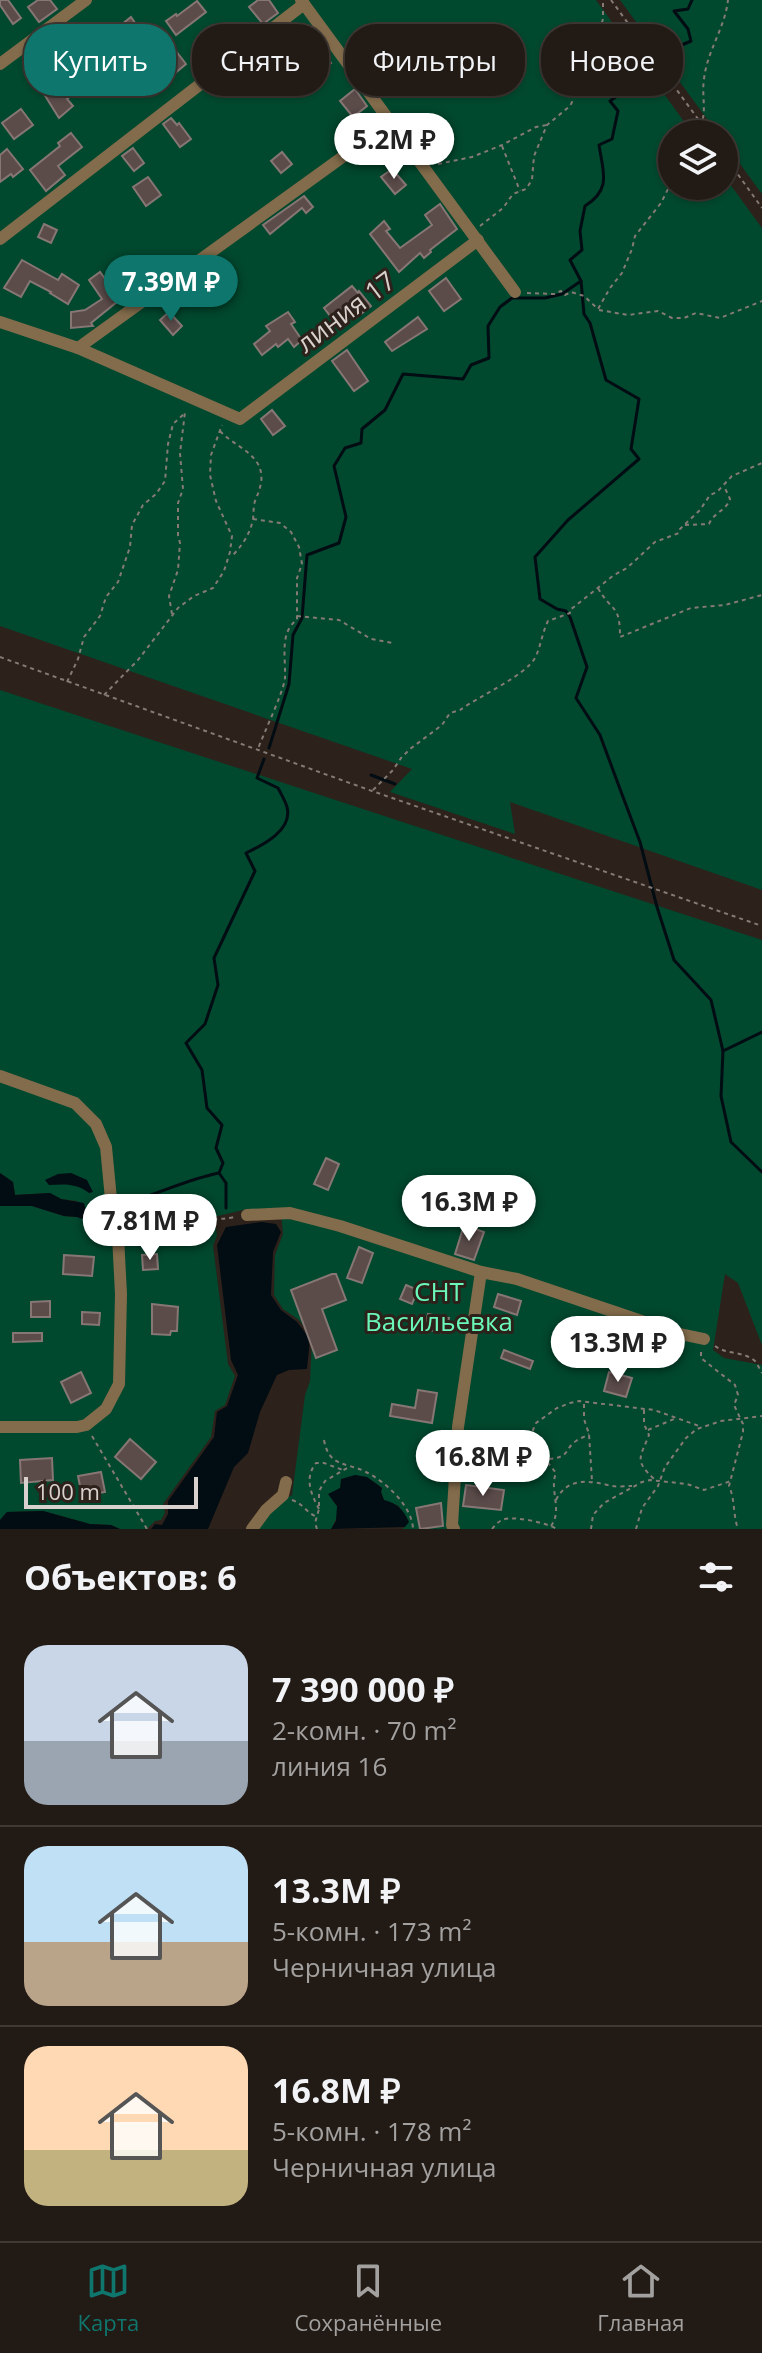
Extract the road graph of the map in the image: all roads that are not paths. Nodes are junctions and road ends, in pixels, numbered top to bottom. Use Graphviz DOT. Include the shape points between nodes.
graph roads {
  1 [pos="86,0"];
  2 [pos="303,2"];
  3 [pos="0,64"];
  4 [pos="391,122"];
  5 [pos="475,236"];
  6 [pos="0,239"];
  7 [pos="515,292"];
  8 [pos="0,322"];
  9 [pos="78,348"];
  10 [pos="0,1076"];
  11 [pos="247,1215"];
  12 [pos="481,1272"];
  13 [pos="699,1338"];
  14 [pos="0,1427"];
  15 [pos="285,1488"];
  16 [pos="252,1529"];
  17 [pos="454,1529"];
  1 -- 3 [label="street"];
  2 -- 4 [label="street"];
  2 -- 6 [label="street"];
  4 -- 5 [label="street"];
  4 -- 9 [label="street"];
  5 -- 7 [label="street"];
  5 -- 9 [label="street, линия 17" via="234,416"];
  8 -- 9 [label="street"];
  10 -- 14 [label="street" via="75,1103 96,1124 106,1147 122,1320 119,1384 106,1409 86,1425"];
  11 -- 12 [label="street" via="290,1213"];
  12 -- 13 [label="street"];
  12 -- 17 [label="street" via="458,1427"];
  15 -- 16 [label="street"];
}
